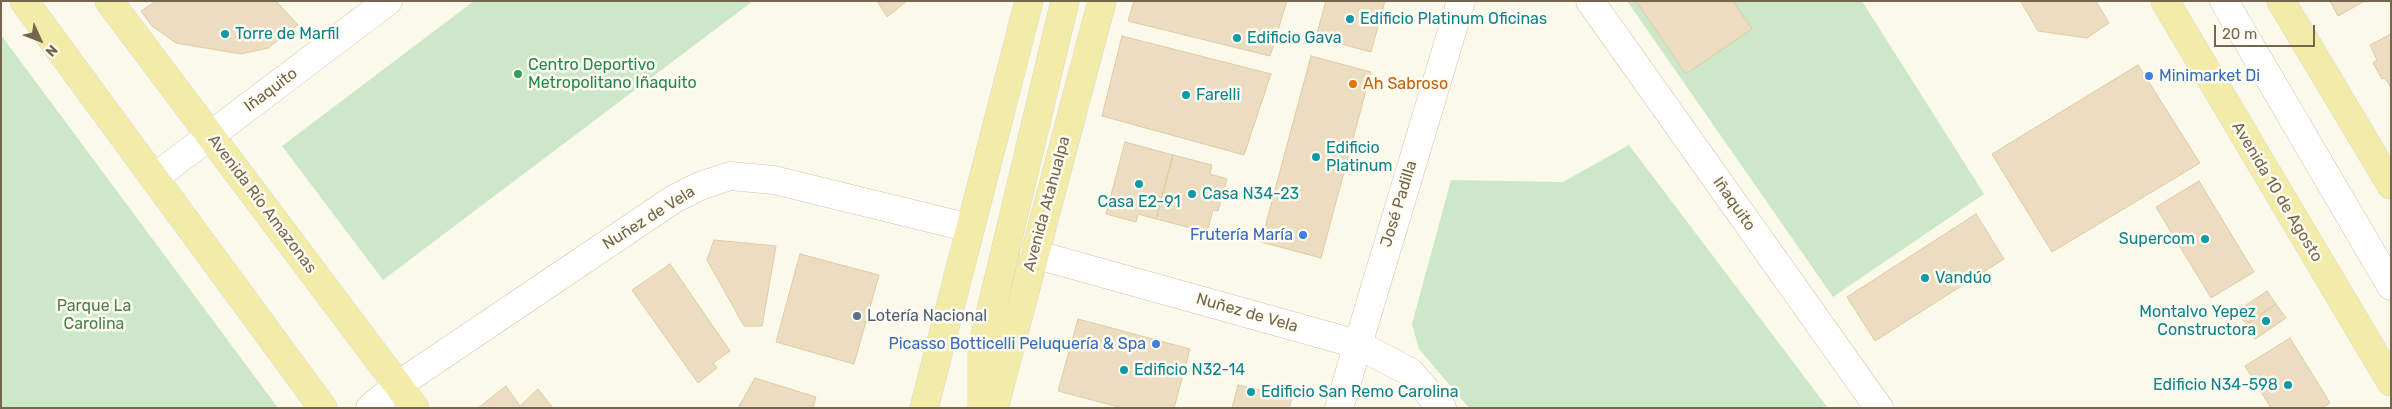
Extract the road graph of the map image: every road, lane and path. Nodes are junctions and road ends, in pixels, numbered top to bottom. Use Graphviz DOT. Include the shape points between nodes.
graph roads {
  1 [pos="24,1"];
  2 [pos="109,1"];
  3 [pos="388,1"];
  4 [pos="1029,1"];
  5 [pos="1065,1"];
  6 [pos="1461,1"];
  7 [pos="1590,1"];
  8 [pos="2165,1"];
  9 [pos="2224,1"];
  10 [pos="2281,1"];
  11 [pos="1100,8"];
  12 [pos="211,136"];
  13 [pos="154,178"];
  14 [pos="2391,185"];
  15 [pos="970,228"];
  16 [pos="1034,254"];
  17 [pos="2391,286"];
  18 [pos="1357,344"];
  19 [pos="2391,382"];
  20 [pos="398,385"];
  21 [pos="323,408"];
  22 [pos="370,408"];
  23 [pos="415,408"];
  24 [pos="924,408"];
  25 [pos="982,408"];
  26 [pos="994,408"];
  27 [pos="1339,408"];
  28 [pos="1442,408"];
  29 [pos="1878,408"];
  1 -- 13 [label="main road"];
  2 -- 12 [label="main road, Avenida Río Amazonas"];
  3 -- 12 [label="street, Iñaquito"];
  4 -- 15 [label="main road"];
  5 -- 25 [label="main road" via="982,348"];
  6 -- 18 [label="street, José Padilla"];
  7 -- 29 [label="street, Iñaquito"];
  8 -- 19 [label="main road, Avenida 10 de Agosto"];
  9 -- 17 [label="street"];
  10 -- 14 [label="main road"];
  11 -- 16 [label="main road, Avenida Atahualpa"];
  12 -- 13 [label="street, Iñaquito"];
  12 -- 20 [label="main road, Avenida Río Amazonas"];
  13 -- 21 [label="main road"];
  15 -- 20 [label="street, Nuñez de Vela" via="774,180 730,176 674,199"];
  15 -- 24 [label="main road"];
  16 -- 18 [label="street, Nuñez de Vela"];
  16 -- 26 [label="main road, Avenida Atahualpa"];
  18 -- 27 [label="street, José Padilla"];
  18 -- 28 [label="street, Nuñez de Vela" via="1410,372"];
  20 -- 22 [label="street, Nuñez de Vela"];
  20 -- 23 [label="main road, Avenida Río Amazonas"];
}
